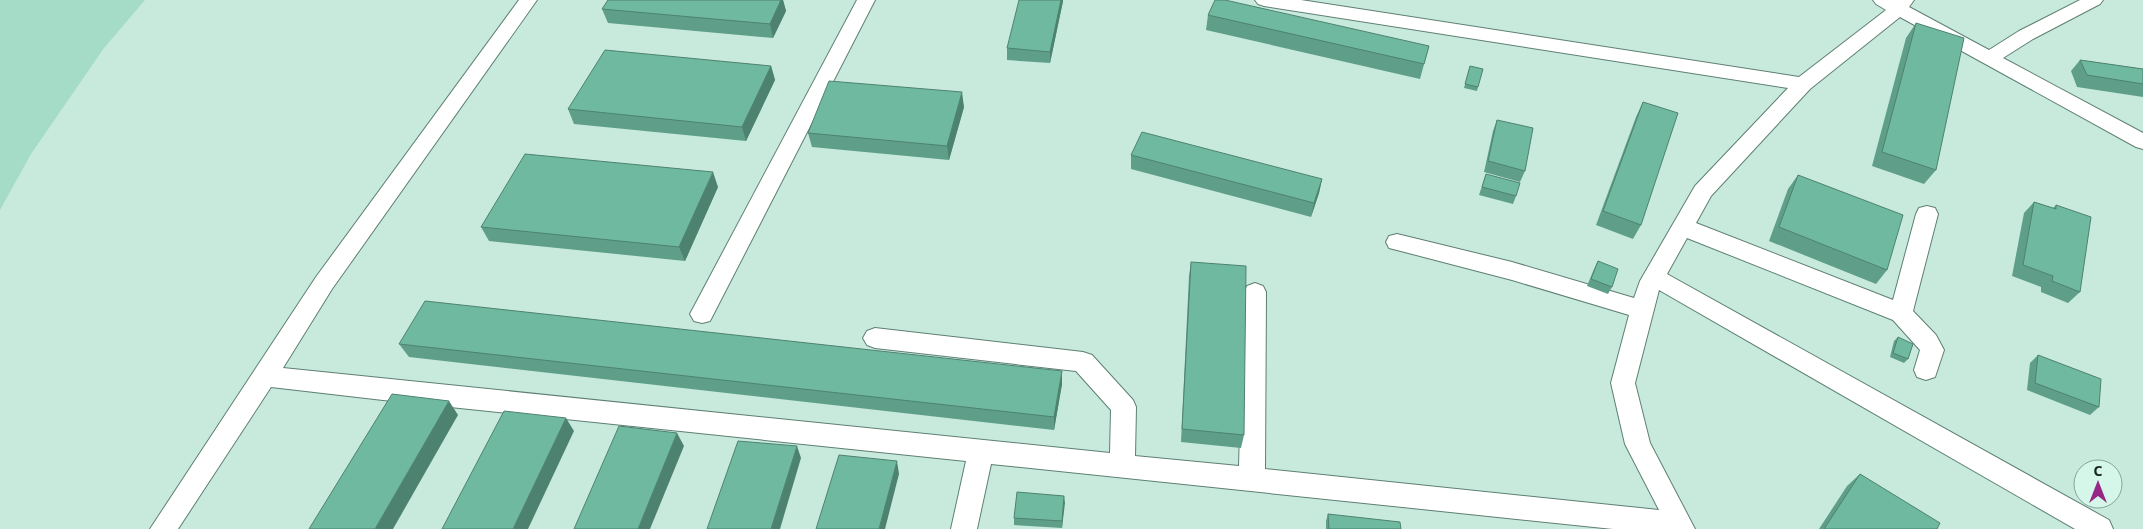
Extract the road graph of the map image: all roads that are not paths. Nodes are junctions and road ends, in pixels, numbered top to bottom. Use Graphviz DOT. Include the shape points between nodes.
graph roads {
  1 [pos="528,0"];
  2 [pos="866,0"];
  3 [pos="1264,0"];
  4 [pos="2094,0"];
  5 [pos="1895,3"];
  6 [pos="1988,59"];
  7 [pos="1803,84"];
  8 [pos="2143,142"];
  9 [pos="1927,214"];
  10 [pos="1682,227"];
  11 [pos="1397,242"];
  12 [pos="1654,277"];
  13 [pos="1255,292"];
  14 [pos="1642,310"];
  15 [pos="1900,313"];
  16 [pos="702,314"];
  17 [pos="875,338"];
  18 [pos="1926,370"];
  19 [pos="265,376"];
  20 [pos="981,452"];
  21 [pos="1122,467"];
  22 [pos="1252,480"];
  23 [pos="1680,527"];
  24 [pos="163,529"];
  25 [pos="964,529"];
  26 [pos="2100,529"];
  1 -- 19 [label="street" via="324,283"];
  2 -- 16 [label="street"];
  3 -- 7 [label="street"];
  4 -- 6 [label="street"];
  5 -- 6 [label="street"];
  5 -- 7 [label="street"];
  6 -- 8 [label="street"];
  7 -- 10 [label="street" via="1703,191"];
  9 -- 15 [label="street"];
  10 -- 12 [label="street"];
  10 -- 15 [label="street"];
  11 -- 14 [label="street" via="1512,271"];
  12 -- 14 [label="street"];
  12 -- 26 [label="street"];
  13 -- 22 [label="street"];
  14 -- 23 [label="street" via="1623,383 1638,444"];
  15 -- 18 [label="street" via="1932,350"];
  17 -- 21 [label="street" via="1083,362 1124,407"];
  19 -- 20 [label="street"];
  19 -- 24 [label="street"];
  20 -- 21 [label="street"];
  20 -- 25 [label="street"];
  21 -- 22 [label="street"];
  22 -- 23 [label="street"];
}
